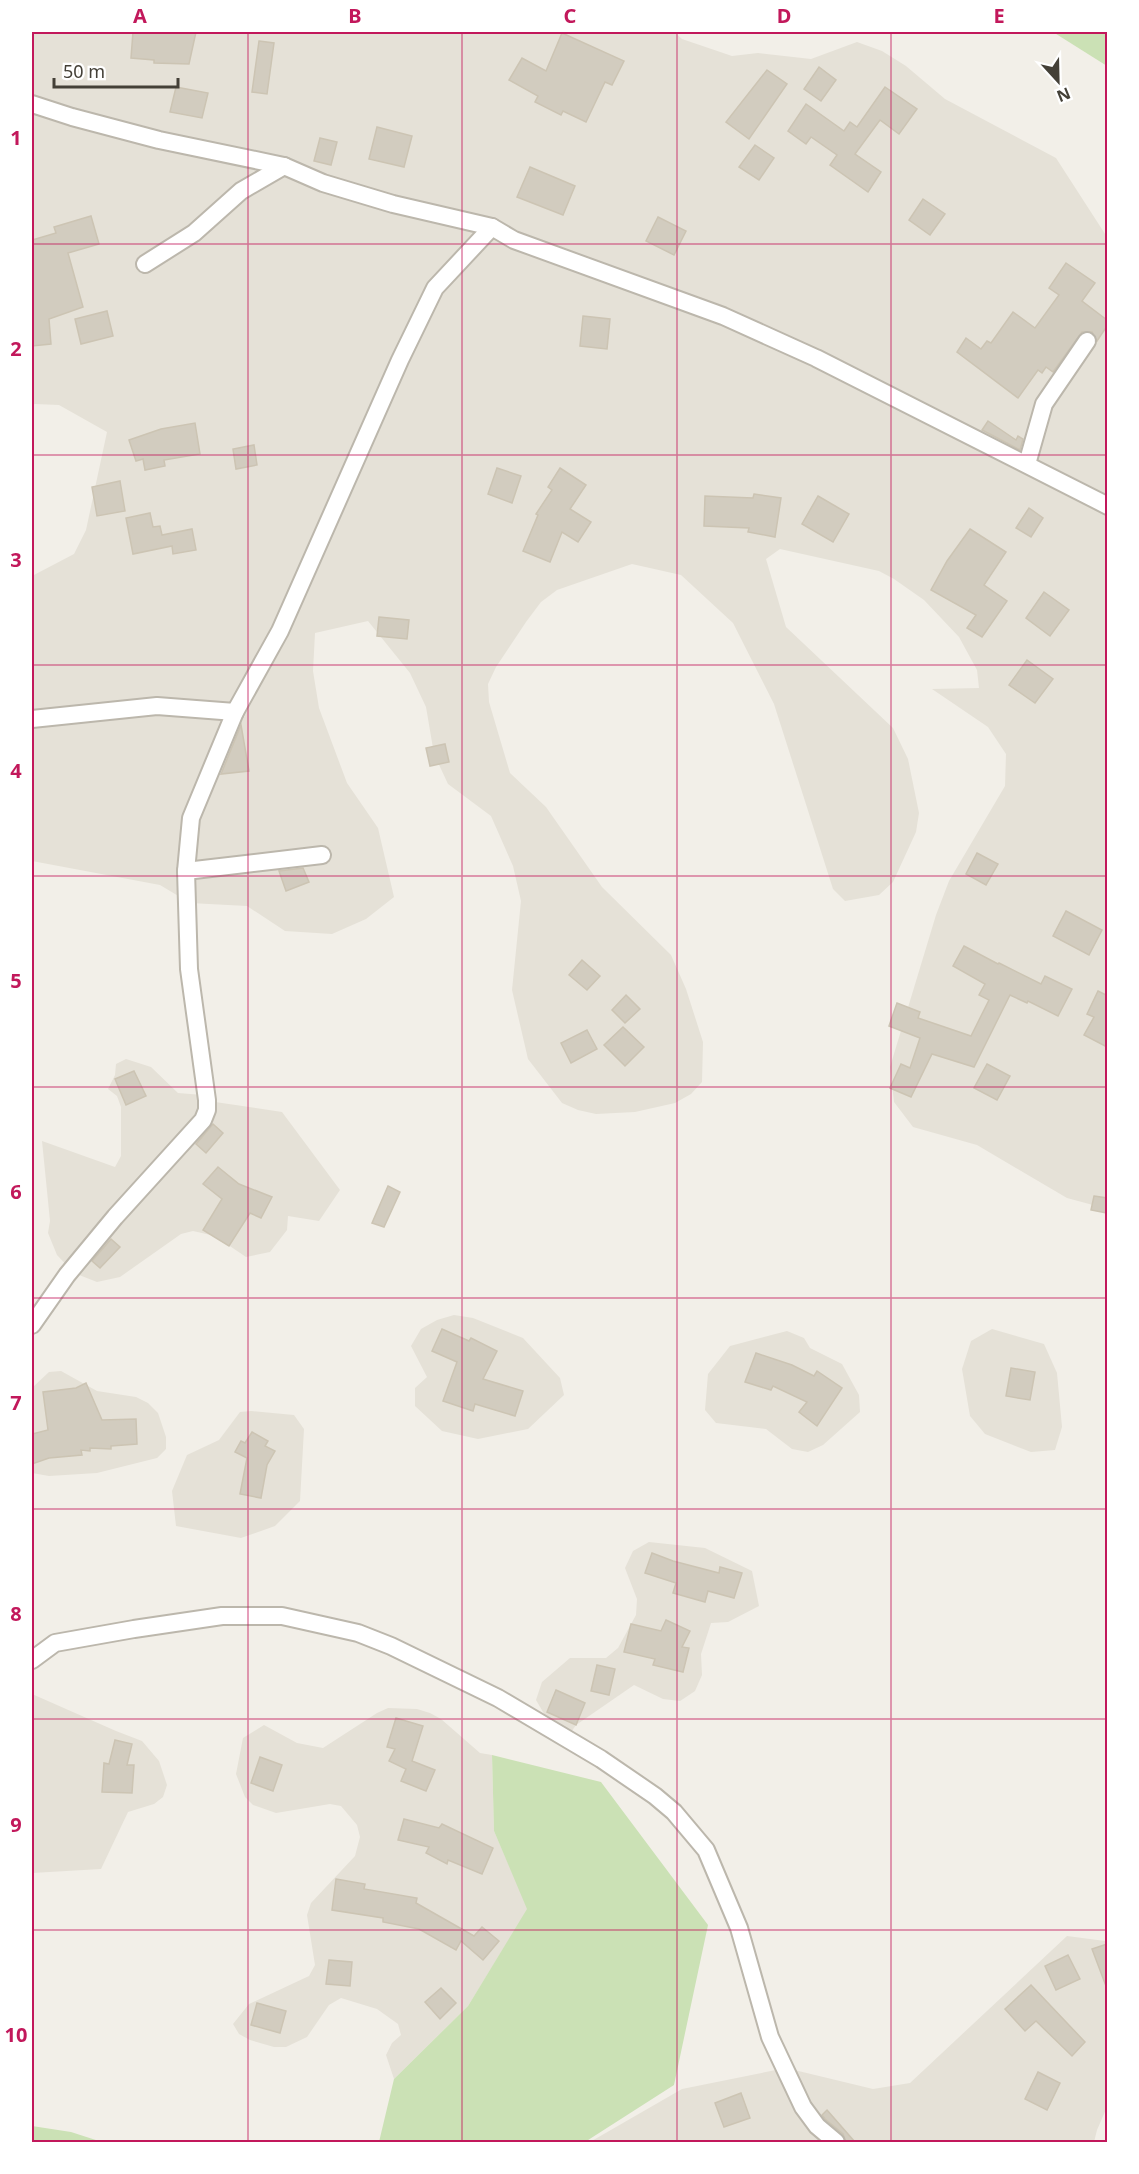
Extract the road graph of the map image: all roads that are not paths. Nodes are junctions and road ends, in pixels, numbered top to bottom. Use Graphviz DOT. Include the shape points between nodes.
graph roads {
  1 [pos="32,104"];
  2 [pos="284,166"];
  3 [pos="492,227"];
  4 [pos="145,264"];
  5 [pos="1087,341"];
  6 [pos="1027,464"];
  7 [pos="1107,507"];
  8 [pos="235,712"];
  9 [pos="32,719"];
  10 [pos="322,855"];
  11 [pos="186,871"];
  12 [pos="32,1325"];
  13 [pos="32,1660"];
  14 [pos="836,2142"];
  1 -- 2 [label="street" via="159,140"];
  2 -- 3 [label="street" via="323,183 393,204"];
  2 -- 4 [label="street" via="241,191 194,233"];
  3 -- 6 [label="street" via="514,240 723,316"];
  3 -- 8 [label="street" via="435,288 280,631"];
  5 -- 6 [label="street" via="1044,404"];
  6 -- 7 [label="street"];
  8 -- 9 [label="street" via="157,706"];
  8 -- 11 [label="street" via="191,818"];
  10 -- 11 [label="street"];
  11 -- 12 [label="street" via="189,969 207,1110 203,1120 88,1250"];
  13 -- 14 [label="street" via="55,1643 134,1629 222,1616 282,1616 358,1633 391,1646 498,1698 601,1758 674,1812 706,1850 739,1928 770,2037 803,2107"];
}
